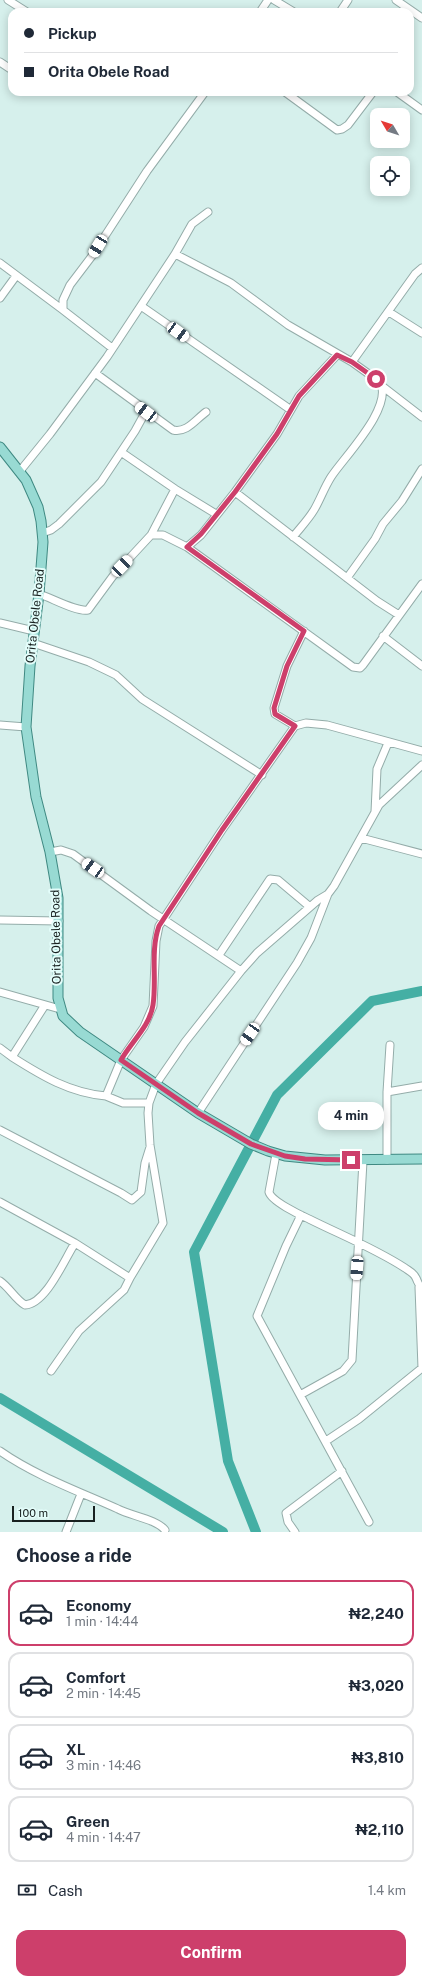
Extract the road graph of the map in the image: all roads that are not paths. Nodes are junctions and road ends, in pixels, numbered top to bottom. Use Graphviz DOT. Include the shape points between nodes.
graph roads {
  1 [pos="8,0"];
  2 [pos="274,0"];
  3 [pos="396,0"];
  4 [pos="21,8"];
  5 [pos="287,8"];
  6 [pos="408,8"];
  7 [pos="202,96"];
  8 [pos="290,96"];
  9 [pos="370,96"];
  10 [pos="402,96"];
  11 [pos="422,111"];
  12 [pos="208,212"];
  13 [pos="175,254"];
  14 [pos="0,263"];
  15 [pos="422,268"];
  16 [pos="16,276"];
  17 [pos="0,298"];
  18 [pos="141,306"];
  19 [pos="63,310"];
  20 [pos="389,312"];
  21 [pos="422,333"];
  22 [pos="112,348"];
  23 [pos="337,355"];
  24 [pos="352,362"];
  25 [pos="95,373"];
  26 [pos="382,386"];
  27 [pos="291,410"];
  28 [pos="146,412"];
  29 [pos="206,412"];
  30 [pos="422,417"];
  31 [pos="0,447"];
  32 [pos="121,452"];
  33 [pos="422,469"];
  34 [pos="20,471"];
  35 [pos="175,489"];
  36 [pos="235,492"];
  37 [pos="216,514"];
  38 [pos="42,533"];
  39 [pos="151,535"];
  40 [pos="293,537"];
  41 [pos="187,547"];
  42 [pos="347,578"];
  43 [pos="422,584"];
  44 [pos="39,594"];
  45 [pos="399,615"];
  46 [pos="0,623"];
  47 [pos="34,631"];
  48 [pos="304,631"];
  49 [pos="383,636"];
  50 [pos="33,642"];
  51 [pos="422,666"];
  52 [pos="0,725"];
  53 [pos="295,726"];
  54 [pos="26,727"];
  55 [pos="388,742"];
  56 [pos="422,751"];
  57 [pos="422,764"];
  58 [pos="262,775"];
  59 [pos="374,812"];
  60 [pos="361,838"];
  61 [pos="50,852"];
  62 [pos="422,854"];
  63 [pos="328,894"];
  64 [pos="310,907"];
  65 [pos="164,919"];
  66 [pos="0,920"];
  67 [pos="59,921"];
  68 [pos="219,955"];
  69 [pos="241,972"];
  70 [pos="0,992"];
  71 [pos="45,1005"];
  72 [pos="60,1009"];
  73 [pos="390,1045"];
  74 [pos="0,1048"];
  75 [pos="12,1057"];
  76 [pos="121,1060"];
  77 [pos="156,1084"];
  78 [pos="422,1086"];
  79 [pos="387,1092"];
  80 [pos="106,1096"];
  81 [pos="149,1104"];
  82 [pos="198,1113"];
  83 [pos="0,1130"];
  84 [pos="150,1145"];
  85 [pos="276,1154"];
  86 [pos="422,1159"];
  87 [pos="387,1160"];
  88 [pos="363,1161"];
  89 [pos="0,1202"];
  90 [pos="301,1215"];
  91 [pos="359,1242"];
  92 [pos="75,1243"];
  93 [pos="130,1278"];
  94 [pos="0,1281"];
  95 [pos="421,1287"];
  96 [pos="422,1368"];
  97 [pos="50,1371"];
  98 [pos="300,1395"];
  99 [pos="326,1441"];
  100 [pos="0,1451"];
  101 [pos="342,1471"];
  102 [pos="81,1494"];
  103 [pos="369,1522"];
  104 [pos="165,1530"];
  105 [pos="66,1532"];
  106 [pos="295,1532"];
  1 -- 4 [label="street"];
  2 -- 5 [label="street"];
  3 -- 6 [label="street"];
  7 -- 19 [label="street" via="147,170 92,256 70,285 63,300"];
  8 -- 9 [label="street" via="337,130 348,125"];
  10 -- 11 [label="street"];
  12 -- 13 [label="street" via="192,224"];
  13 -- 18 [label="street"];
  13 -- 23 [label="street" via="231,283 288,325"];
  14 -- 16 [label="street"];
  15 -- 20 [label="street"];
  16 -- 17 [label="street"];
  16 -- 19 [label="street"];
  18 -- 22 [label="street"];
  18 -- 27 [label="street"];
  19 -- 22 [label="street"];
  20 -- 21 [label="street"];
  20 -- 24 [label="street"];
  22 -- 25 [label="street"];
  23 -- 24 [label="street"];
  23 -- 27 [label="street" via="299,396"];
  24 -- 26 [label="street"];
  25 -- 28 [label="street"];
  25 -- 34 [label="street"];
  26 -- 30 [label="street"];
  26 -- 40 [label="street" via="383,397 370,422 332,476 313,512"];
  27 -- 36 [label="street"];
  28 -- 29 [label="street" via="180,432"];
  28 -- 32 [label="street"];
  31 -- 34 [label="main road, Orita Obele Road"];
  32 -- 35 [label="street"];
  32 -- 38 [label="street" via="101,482 70,514 60,524"];
  33 -- 42 [label="street" via="399,506 383,524"];
  34 -- 38 [label="main road, Orita Obele Road" via="33,492"];
  35 -- 37 [label="street"];
  35 -- 39 [label="street"];
  36 -- 37 [label="street"];
  36 -- 40 [label="street"];
  37 -- 41 [label="street"];
  38 -- 44 [label="main road, Orita Obele Road"];
  39 -- 41 [label="street" via="162,535"];
  39 -- 44 [label="street" via="113,576 88,610 77,609"];
  40 -- 42 [label="street"];
  41 -- 48 [label="street"];
  42 -- 45 [label="street"];
  43 -- 45 [label="street"];
  44 -- 47 [label="main road, Orita Obele Road"];
  45 -- 49 [label="street"];
  46 -- 47 [label="street"];
  47 -- 50 [label="main road, Orita Obele Road"];
  48 -- 49 [label="street" via="356,668 363,665"];
  48 -- 53 [label="street" via="287,666 274,708 275,714"];
  49 -- 51 [label="street"];
  50 -- 54 [label="main road, Orita Obele Road"];
  50 -- 58 [label="street" via="89,662 116,675 142,699"];
  52 -- 54 [label="street"];
  53 -- 55 [label="street" via="306,723 327,725"];
  53 -- 58 [label="street"];
  54 -- 61 [label="main road, Orita Obele Road" via="36,798"];
  55 -- 56 [label="street"];
  55 -- 59 [label="street" via="377,769"];
  57 -- 59 [label="street"];
  58 -- 65 [label="street" via="200,862"];
  59 -- 60 [label="street"];
  60 -- 62 [label="street"];
  60 -- 63 [label="street"];
  61 -- 65 [label="street" via="62,850 73,854"];
  61 -- 67 [label="main road, Orita Obele Road"];
  63 -- 64 [label="street"];
  63 -- 82 [label="street" via="311,938 297,963"];
  64 -- 68 [label="street" via="278,880 270,879"];
  64 -- 69 [label="street" via="257,953"];
  65 -- 68 [label="street"];
  65 -- 76 [label="street" via="159,926 156,941 153,1006 144,1027"];
  66 -- 67 [label="street"];
  67 -- 72 [label="main road, Orita Obele Road"];
  68 -- 69 [label="street"];
  69 -- 77 [label="street"];
  70 -- 71 [label="street"];
  71 -- 72 [label="street"];
  71 -- 75 [label="street"];
  72 -- 76 [label="main road" via="72,1026"];
  73 -- 79 [label="street"];
  74 -- 75 [label="street"];
  75 -- 80 [label="street" via="42,1076 68,1088 90,1095"];
  76 -- 77 [label="main road"];
  76 -- 80 [label="street"];
  77 -- 81 [label="street"];
  77 -- 82 [label="main road"];
  78 -- 79 [label="street"];
  79 -- 87 [label="street"];
  80 -- 81 [label="street" via="123,1103"];
  81 -- 84 [label="street"];
  82 -- 85 [label="main road" via="251,1144"];
  83 -- 84 [label="street" via="132,1200 141,1192"];
  84 -- 93 [label="street" via="163,1223"];
  85 -- 88 [label="main road" via="305,1159"];
  85 -- 90 [label="street" via="270,1194 272,1198"];
  86 -- 87 [label="main road"];
  87 -- 88 [label="main road"];
  88 -- 91 [label="street"];
  89 -- 92 [label="street"];
  90 -- 91 [label="street"];
  90 -- 98 [label="street" via="257,1316"];
  91 -- 95 [label="street" via="413,1274"];
  91 -- 98 [label="street" via="352,1360 343,1371"];
  92 -- 93 [label="street"];
  92 -- 94 [label="street" via="50,1286 36,1302 25,1305"];
  93 -- 97 [label="street" via="124,1290 79,1331"];
  95 -- 96 [label="street"];
  96 -- 99 [label="street" via="366,1414"];
  98 -- 99 [label="street"];
  99 -- 101 [label="street"];
  100 -- 102 [label="street" via="26,1469"];
  101 -- 103 [label="street"];
  101 -- 106 [label="street" via="286,1513 288,1522"];
  102 -- 104 [label="street" via="158,1524"];
  102 -- 105 [label="street"];
}
